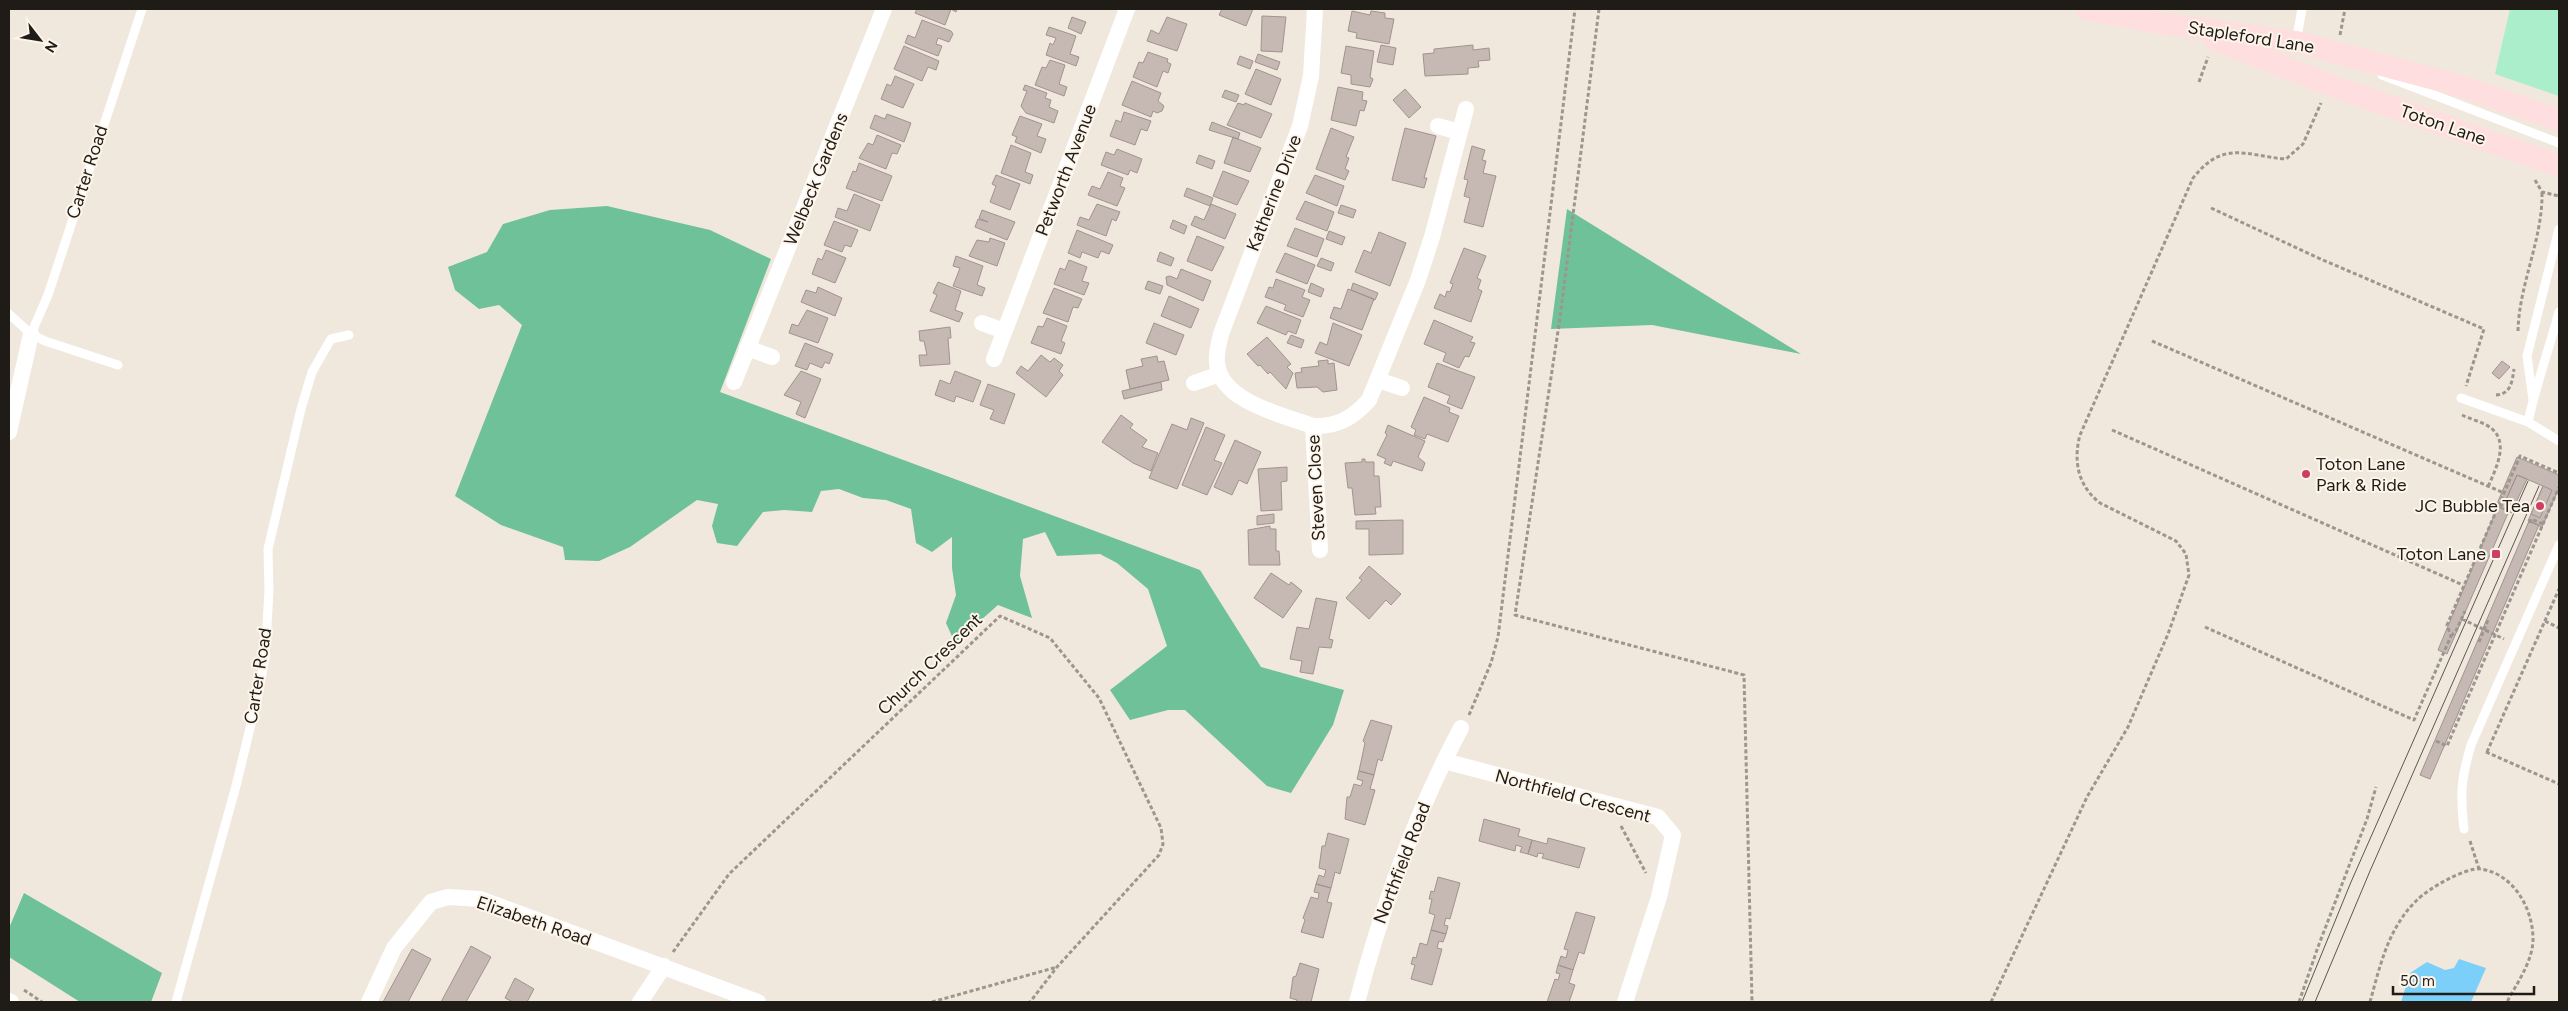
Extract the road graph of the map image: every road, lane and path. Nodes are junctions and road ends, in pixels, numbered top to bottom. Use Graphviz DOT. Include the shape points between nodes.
graph roads {
  1 [pos="142,9"];
  2 [pos="884,9"];
  3 [pos="1127,9"];
  4 [pos="1315,9"];
  5 [pos="1575,9"];
  6 [pos="1599,9"];
  7 [pos="2086,9"];
  8 [pos="2302,9"];
  9 [pos="2345,9"];
  10 [pos="2155,22"];
  11 [pos="2214,40"];
  12 [pos="2296,42"];
  13 [pos="2342,53"];
  14 [pos="2199,82"];
  15 [pos="2327,84"];
  16 [pos="1466,109"];
  17 [pos="2559,120"];
  18 [pos="1438,126"];
  19 [pos="1459,132"];
  20 [pos="2559,143"];
  21 [pos="2559,166"];
  22 [pos="2542,192"];
  23 [pos="2211,208"];
  24 [pos="2559,229"];
  25 [pos="2555,266"];
  26 [pos="2559,312"];
  27 [pos="9,314"];
  28 [pos="982,323"];
  29 [pos="1004,331"];
  30 [pos="31,334"];
  31 [pos="349,335"];
  32 [pos="2518,335"];
  33 [pos="2152,340"];
  34 [pos="748,348"];
  35 [pos="772,357"];
  36 [pos="994,359"];
  37 [pos="118,365"];
  38 [pos="2514,367"];
  39 [pos="1220,374"];
  40 [pos="1378,380"];
  41 [pos="734,382"];
  42 [pos="1194,383"];
  43 [pos="2468,384"];
  44 [pos="2474,387"];
  45 [pos="1402,388"];
  46 [pos="2488,392"];
  47 [pos="2462,398"];
  48 [pos="2533,400"];
  49 [pos="2528,422"];
  50 [pos="1313,426"];
  51 [pos="2112,430"];
  52 [pos="9,432"];
  53 [pos="2559,441"];
  54 [pos="2559,474"];
  55 [pos="2488,486"];
  56 [pos="2559,487"];
  57 [pos="2504,493"];
  58 [pos="2499,504"];
  59 [pos="2507,512"];
  60 [pos="2530,523"];
  61 [pos="2542,524"];
  62 [pos="2559,545"];
  63 [pos="1320,550"];
  64 [pos="2463,585"];
  65 [pos="2559,589"];
  66 [pos="2465,612"];
  67 [pos="2462,619"];
  68 [pos="2488,620"];
  69 [pos="2545,622"];
  70 [pos="2205,627"];
  71 [pos="2559,628"];
  72 [pos="2484,630"];
  73 [pos="2495,634"];
  74 [pos="2451,636"];
  75 [pos="2479,642"];
  76 [pos="2516,644"];
  77 [pos="2532,651"];
  78 [pos="1461,728"];
  79 [pos="2451,736"];
  80 [pos="2436,741"];
  81 [pos="2471,745"];
  82 [pos="2487,752"];
  83 [pos="1444,761"];
  84 [pos="2559,784"];
  85 [pos="2376,787"];
  86 [pos="1610,805"];
  87 [pos="2464,829"];
  88 [pos="2477,857"];
  89 [pos="2479,868"];
  90 [pos="1659,897"];
  91 [pos="664,966"];
  92 [pos="1057,966"];
  93 [pos="176,1002"];
  94 [pos="369,1002"];
  95 [pos="640,1002"];
  96 [pos="758,1002"];
  97 [pos="932,1002"];
  98 [pos="1030,1002"];
  99 [pos="1357,1002"];
  100 [pos="1626,1002"];
  101 [pos="1752,1002"];
  102 [pos="1991,1002"];
  103 [pos="2299,1002"];
  104 [pos="2370,1002"];
  105 [pos="2507,1002"];
  1 -- 30 [label="lane, Carter Road" via="48,295"];
  2 -- 34 [label="street, Welbeck Gardens"];
  3 -- 29 [label="street, Petworth Avenue"];
  4 -- 39 [label="street, Katherine Drive" via="1307,99 1290,153 1221,334 1217,363"];
  5 -- 78 [label="path" via="1498,636 1478,697"];
  6 -- 101 [label="path" via="1560,318 1515,615 1744,675"];
  7 -- 10 [label="main road, Stapleford Lane"];
  8 -- 12 [label="lane"];
  9 -- 13 [label="path"];
  10 -- 11 [label="main road, Stapleford Lane"];
  10 -- 12 [label="main road, Stapleford Lane"];
  11 -- 14 [label="path"];
  11 -- 15 [label="main road, Stapleford Lane"];
  12 -- 13 [label="main road, Stapleford Lane"];
  13 -- 17 [label="main road" via="2461,86"];
  13 -- 20 [label="lane" via="2417,90"];
  15 -- 21 [label="main road, Toton Lane"];
  15 -- 102 [label="path" via="2313,125 2295,153 2286,159 2248,151 2228,154 2213,159 2193,178 2080,435 2076,448 2077,469 2089,495 2176,541 2186,554 2189,575 2128,727 2087,797"];
  16 -- 19 [label="street"];
  18 -- 19 [label="street"];
  19 -- 40 [label="street" via="1432,237"];
  22 -- 32 [label="path" via="2542,211 2518,311"];
  23 -- 43 [label="path" via="2484,329"];
  24 -- 25 [label="lane"];
  25 -- 48 [label="lane" via="2527,356"];
  26 -- 48 [label="lane"];
  27 -- 30 [label="lane"];
  28 -- 29 [label="street"];
  29 -- 36 [label="street, Petworth Avenue"];
  30 -- 37 [label="lane"];
  30 -- 52 [label="street"];
  31 -- 93 [label="lane, Carter Road" via="331,339 318,358 301,409 268,549 265,658 258,695"];
  33 -- 55 [label="path"];
  34 -- 35 [label="street"];
  34 -- 41 [label="street, Welbeck Gardens"];
  38 -- 46 [label="path" via="2509,390 2504,395"];
  39 -- 42 [label="street"];
  39 -- 50 [label="street" via="1236,395"];
  40 -- 45 [label="street"];
  40 -- 50 [label="street" via="1359,412 1336,424"];
  43 -- 44 [label="path"];
  43 -- 47 [label="path"];
  47 -- 49 [label="lane"];
  47 -- 55 [label="path" via="2456,412 2491,428 2498,438 2500,460"];
  48 -- 49 [label="lane"];
  49 -- 53 [label="lane"];
  50 -- 63 [label="street, Steven Close"];
  51 -- 64 [label="path"];
  54 -- 57 [label="path" via="2520,456"];
  55 -- 57 [label="path"];
  56 -- 61 [label="path"];
  57 -- 58 [label="path"];
  58 -- 59 [label="path" via="2508,509"];
  58 -- 64 [label="path"];
  60 -- 61 [label="path" via="2531,519"];
  61 -- 73 [label="path"];
  62 -- 76 [label="lane"];
  64 -- 74 [label="path" via="2447,625"];
  65 -- 69 [label="path"];
  66 -- 67 [label="path"];
  67 -- 72 [label="path"];
  67 -- 74 [label="path"];
  68 -- 72 [label="path"];
  69 -- 71 [label="path"];
  69 -- 77 [label="path"];
  70 -- 74 [label="path" via="2414,720"];
  72 -- 73 [label="path"];
  72 -- 75 [label="path"];
  73 -- 76 [label="path"];
  73 -- 79 [label="path"];
  76 -- 77 [label="path"];
  76 -- 81 [label="lane"];
  77 -- 82 [label="path"];
  78 -- 83 [label="street, Northfield Road"];
  79 -- 80 [label="path" via="2447,746"];
  79 -- 81 [label="path"];
  81 -- 82 [label="path"];
  81 -- 87 [label="lane" via="2462,775 2460,799"];
  82 -- 84 [label="path"];
  83 -- 86 [label="street, Northfield Crescent"];
  83 -- 99 [label="street, Northfield Road" via="1397,869"];
  85 -- 103 [label="path"];
  86 -- 90 [label="path"];
  86 -- 90 [label="street, Northfield Crescent" via="1658,817 1673,834"];
  88 -- 89 [label="path"];
  89 -- 104 [label="path" via="2448,880 2416,900 2391,935"];
  89 -- 105 [label="path" via="2512,886 2528,908 2531,918 2533,941 2528,960"];
  90 -- 100 [label="street, Northfield Crescent"];
  91 -- 92 [label="path, Church Crescent" via="729,874 1000,616 1050,638 1099,698 1161,828 1163,844 1158,855"];
  91 -- 94 [label="street, Elizabeth Road" via="480,900 448,897 431,902 394,948"];
  91 -- 95 [label="street"];
  91 -- 96 [label="street, Elizabeth Road"];
  92 -- 97 [label="path"];
  92 -- 98 [label="path, Church Crescent"];
}
